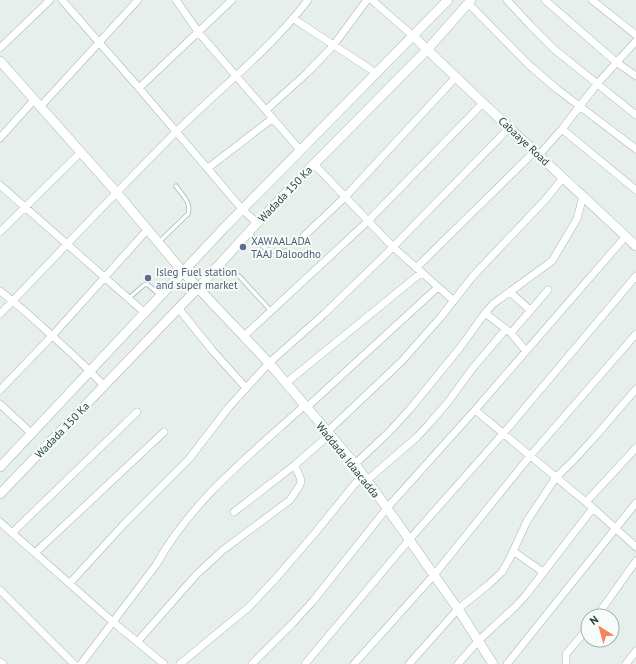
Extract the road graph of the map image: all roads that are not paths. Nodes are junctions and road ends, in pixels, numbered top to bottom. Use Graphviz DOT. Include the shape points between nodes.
graph roads {
  1 [pos="50,0"];
  2 [pos="62,0"];
  3 [pos="138,0"];
  4 [pos="176,0"];
  5 [pos="232,0"];
  6 [pos="308,0"];
  7 [pos="367,0"];
  8 [pos="372,0"];
  9 [pos="448,0"];
  10 [pos="507,0"];
  11 [pos="545,0"];
  12 [pos="592,0"];
  13 [pos="470,1"];
  14 [pos="294,19"];
  15 [pos="199,33"];
  16 [pos="636,35"];
  17 [pos="413,36"];
  18 [pos="636,41"];
  19 [pos="99,42"];
  20 [pos="333,46"];
  21 [pos="0,48"];
  22 [pos="427,50"];
  23 [pos="0,61"];
  24 [pos="616,62"];
  25 [pos="376,74"];
  26 [pos="636,76"];
  27 [pos="236,77"];
  28 [pos="456,77"];
  29 [pos="597,84"];
  30 [pos="139,88"];
  31 [pos="483,103"];
  32 [pos="37,104"];
  33 [pos="580,106"];
  34 [pos="266,110"];
  35 [pos="636,115"];
  36 [pos="273,118"];
  37 [pos="509,128"];
  38 [pos="562,130"];
  39 [pos="176,132"];
  40 [pos="0,138"];
  41 [pos="636,149"];
  42 [pos="300,150"];
  43 [pos="80,153"];
  44 [pos="537,153"];
  45 [pos="314,164"];
  46 [pos="208,168"];
  47 [pos="563,178"];
  48 [pos="0,185"];
  49 [pos="176,186"];
  50 [pos="636,190"];
  51 [pos="117,193"];
  52 [pos="583,196"];
  53 [pos="345,197"];
  54 [pos="24,208"];
  55 [pos="242,209"];
  56 [pos="368,221"];
  57 [pos="257,223"];
  58 [pos="148,229"];
  59 [pos="0,232"];
  60 [pos="248,232"];
  61 [pos="626,236"];
  62 [pos="303,237"];
  63 [pos="159,242"];
  64 [pos="67,244"];
  65 [pos="636,246"];
  66 [pos="393,247"];
  67 [pos="286,251"];
  68 [pos="418,270"];
  69 [pos="183,272"];
  70 [pos="239,276"];
  71 [pos="636,276"];
  72 [pos="104,277"];
  73 [pos="198,288"];
  74 [pos="438,288"];
  75 [pos="548,290"];
  76 [pos="0,291"];
  77 [pos="510,292"];
  78 [pos="161,296"];
  79 [pos="129,298"];
  80 [pos="13,301"];
  81 [pos="454,301"];
  82 [pos="178,309"];
  83 [pos="530,310"];
  84 [pos="271,312"];
  85 [pos="145,313"];
  86 [pos="485,313"];
  87 [pos="0,314"];
  88 [pos="508,331"];
  89 [pos="636,334"];
  90 [pos="52,336"];
  91 [pos="244,336"];
  92 [pos="526,351"];
  93 [pos="269,363"];
  94 [pos="90,371"];
  95 [pos="286,383"];
  96 [pos="104,386"];
  97 [pos="246,388"];
  98 [pos="636,389"];
  99 [pos="0,390"];
  100 [pos="0,404"];
  101 [pos="305,407"];
  102 [pos="476,410"];
  103 [pos="137,412"];
  104 [pos="164,432"];
  105 [pos="31,433"];
  106 [pos="503,433"];
  107 [pos="328,434"];
  108 [pos="636,448"];
  109 [pos="530,456"];
  110 [pos="296,464"];
  111 [pos="354,464"];
  112 [pos="0,467"];
  113 [pos="556,477"];
  114 [pos="364,478"];
  115 [pos="0,494"];
  116 [pos="586,502"];
  117 [pos="636,504"];
  118 [pos="387,508"];
  119 [pos="593,508"];
  120 [pos="234,512"];
  121 [pos="0,522"];
  122 [pos="616,528"];
  123 [pos="12,533"];
  124 [pos="409,540"];
  125 [pos="636,548"];
  126 [pos="35,552"];
  127 [pos="513,552"];
  128 [pos="636,562"];
  129 [pos="543,572"];
  130 [pos="434,575"];
  131 [pos="70,582"];
  132 [pos="0,590"];
  133 [pos="603,608"];
  134 [pos="458,610"];
  135 [pos="113,622"];
  136 [pos="580,637"];
  137 [pos="138,641"];
  138 [pos="478,641"];
  139 [pos="636,651"];
  140 [pos="0,662"];
  141 [pos="3,664"];
  142 [pos="74,664"];
  143 [pos="81,664"];
  144 [pos="164,664"];
  145 [pos="180,664"];
  146 [pos="252,664"];
  147 [pos="305,664"];
  148 [pos="354,664"];
  149 [pos="409,664"];
  150 [pos="458,664"];
  151 [pos="493,664"];
  152 [pos="507,664"];
  153 [pos="566,664"];
  154 [pos="626,664"];
  1 -- 21 [label="street"];
  2 -- 19 [label="street"];
  3 -- 19 [label="street"];
  4 -- 15 [label="street"];
  5 -- 15 [label="street"];
  6 -- 14 [label="street"];
  7 -- 20 [label="street"];
  8 -- 17 [label="street"];
  9 -- 17 [label="street, Wadada 150 Ka"];
  10 -- 29 [label="street" via="554,49"];
  11 -- 24 [label="street"];
  12 -- 16 [label="street"];
  13 -- 22 [label="street, Wadada 150 Ka"];
  13 -- 33 [label="street" via="529,65"];
  14 -- 20 [label="street"];
  14 -- 27 [label="street"];
  15 -- 27 [label="street"];
  15 -- 30 [label="street"];
  17 -- 22 [label="street, Cabaaye Road"];
  17 -- 25 [label="street, Wadada 150 Ka"];
  18 -- 24 [label="street"];
  19 -- 30 [label="street"];
  19 -- 32 [label="street"];
  20 -- 25 [label="street"];
  20 -- 34 [label="street"];
  22 -- 28 [label="street, Cabaaye Road"];
  22 -- 45 [label="street, Wadada 150 Ka"];
  23 -- 32 [label="street, Waddada Idaacadda"];
  24 -- 26 [label="street"];
  24 -- 29 [label="street"];
  25 -- 42 [label="street, Wadada 150 Ka"];
  27 -- 34 [label="street"];
  27 -- 39 [label="street"];
  28 -- 31 [label="street, Cabaaye Road"];
  28 -- 53 [label="street"];
  29 -- 33 [label="street"];
  29 -- 35 [label="street"];
  30 -- 39 [label="street"];
  31 -- 37 [label="street, Cabaaye Road"];
  31 -- 56 [label="street"];
  32 -- 40 [label="street"];
  32 -- 43 [label="street, Waddada Idaacadda"];
  33 -- 38 [label="street"];
  33 -- 41 [label="street"];
  34 -- 36 [label="street"];
  36 -- 42 [label="street"];
  36 -- 46 [label="street"];
  37 -- 44 [label="street, Cabaaye Road"];
  37 -- 66 [label="street"];
  38 -- 44 [label="street"];
  38 -- 50 [label="street"];
  39 -- 46 [label="street"];
  39 -- 51 [label="street"];
  42 -- 55 [label="street, Wadada 150 Ka"];
  43 -- 51 [label="street, Waddada Idaacadda"];
  43 -- 54 [label="street"];
  44 -- 47 [label="street, Cabaaye Road"];
  44 -- 68 [label="street"];
  45 -- 53 [label="street"];
  45 -- 57 [label="street, Wadada 150 Ka"];
  46 -- 55 [label="street"];
  47 -- 52 [label="street, Cabaaye Road"];
  47 -- 81 [label="street" via="487,260"];
  48 -- 54 [label="street"];
  49 -- 63 [label="lane" via="190,209"];
  51 -- 58 [label="street, Waddada Idaacadda"];
  51 -- 64 [label="street"];
  52 -- 61 [label="street, Cabaaye Road"];
  52 -- 77 [label="street" via="577,219 552,261"];
  53 -- 56 [label="street"];
  53 -- 62 [label="street"];
  54 -- 59 [label="street"];
  54 -- 64 [label="street"];
  55 -- 57 [label="street"];
  55 -- 69 [label="street, Wadada 150 Ka"];
  56 -- 66 [label="street"];
  56 -- 84 [label="street"];
  57 -- 60 [label="street, Wadada 150 Ka"];
  58 -- 63 [label="street, Waddada Idaacadda"];
  58 -- 72 [label="street"];
  60 -- 67 [label="lane" via="269,251"];
  60 -- 73 [label="street, Wadada 150 Ka"];
  61 -- 65 [label="street, Cabaaye Road"];
  61 -- 92 [label="street"];
  63 -- 69 [label="street, Waddada Idaacadda"];
  64 -- 72 [label="street"];
  64 -- 80 [label="street"];
  66 -- 68 [label="street"];
  66 -- 93 [label="street"];
  68 -- 74 [label="street"];
  68 -- 95 [label="street"];
  69 -- 73 [label="street, Waddada Idaacadda"];
  69 -- 78 [label="street, Wadada 150 Ka"];
  70 -- 84 [label="lane"];
  71 -- 106 [label="street"];
  72 -- 79 [label="street"];
  72 -- 90 [label="street"];
  73 -- 82 [label="street, Wadada 150 Ka"];
  73 -- 91 [label="street, Waddada Idaacadda"];
  74 -- 81 [label="street"];
  74 -- 101 [label="street"];
  75 -- 83 [label="street"];
  76 -- 80 [label="street"];
  77 -- 83 [label="street"];
  77 -- 86 [label="street"];
  78 -- 79 [label="lane" via="147,284"];
  78 -- 85 [label="street, Wadada 150 Ka"];
  79 -- 85 [label="street"];
  80 -- 87 [label="street"];
  80 -- 90 [label="street"];
  81 -- 107 [label="street" via="401,362"];
  82 -- 96 [label="street, Wadada 150 Ka"];
  82 -- 97 [label="street"];
  83 -- 88 [label="street"];
  84 -- 91 [label="street"];
  85 -- 94 [label="street, Wadada 150 Ka"];
  86 -- 88 [label="street"];
  86 -- 111 [label="street" via="410,408 389,432"];
  88 -- 92 [label="street"];
  88 -- 114 [label="street" via="472,368 448,402 417,437"];
  89 -- 109 [label="street"];
  90 -- 94 [label="street"];
  90 -- 99 [label="street"];
  91 -- 93 [label="street, Waddada Idaacadda"];
  92 -- 102 [label="street"];
  93 -- 95 [label="street, Waddada Idaacadda"];
  93 -- 97 [label="street"];
  94 -- 96 [label="street"];
  94 -- 105 [label="street, Wadada 150 Ka"];
  95 -- 101 [label="street, Waddada Idaacadda"];
  96 -- 115 [label="street, Wadada 150 Ka"];
  97 -- 131 [label="street" via="189,459"];
  98 -- 113 [label="street"];
  100 -- 105 [label="street"];
  101 -- 107 [label="street, Waddada Idaacadda"];
  101 -- 135 [label="street" via="221,481 195,508"];
  102 -- 106 [label="street"];
  102 -- 118 [label="street"];
  103 -- 123 [label="street"];
  104 -- 126 [label="street"];
  105 -- 112 [label="street, Wadada 150 Ka"];
  106 -- 109 [label="street"];
  106 -- 124 [label="street"];
  107 -- 110 [label="street"];
  107 -- 111 [label="street, Waddada Idaacadda"];
  108 -- 116 [label="street"];
  109 -- 113 [label="street"];
  109 -- 130 [label="street"];
  110 -- 120 [label="street"];
  110 -- 137 [label="street" via="301,480 290,500 223,550 196,575"];
  111 -- 114 [label="street, Waddada Idaacadda"];
  113 -- 116 [label="street"];
  113 -- 127 [label="street" via="527,521"];
  114 -- 118 [label="street, Waddada Idaacadda"];
  114 -- 145 [label="street" via="242,614"];
  116 -- 119 [label="street"];
  117 -- 122 [label="street"];
  118 -- 124 [label="street, Waddada Idaacadda"];
  118 -- 146 [label="street" via="312,601"];
  119 -- 122 [label="street"];
  119 -- 129 [label="street"];
  121 -- 123 [label="street"];
  122 -- 125 [label="street"];
  122 -- 152 [label="street"];
  123 -- 126 [label="street"];
  124 -- 130 [label="street, Waddada Idaacadda"];
  124 -- 147 [label="street"];
  126 -- 131 [label="street"];
  127 -- 129 [label="street"];
  127 -- 134 [label="street" via="502,572"];
  128 -- 133 [label="street"];
  129 -- 138 [label="street" via="515,607"];
  130 -- 134 [label="street, Waddada Idaacadda"];
  130 -- 148 [label="street"];
  131 -- 135 [label="street"];
  132 -- 142 [label="street"];
  134 -- 138 [label="street, Waddada Idaacadda"];
  134 -- 149 [label="street"];
  135 -- 137 [label="street"];
  135 -- 143 [label="street"];
  136 -- 153 [label="street" via="566,654"];
  137 -- 144 [label="street"];
  138 -- 150 [label="street"];
  138 -- 151 [label="street, Waddada Idaacadda"];
  139 -- 154 [label="street"];
  140 -- 141 [label="street"];
}
